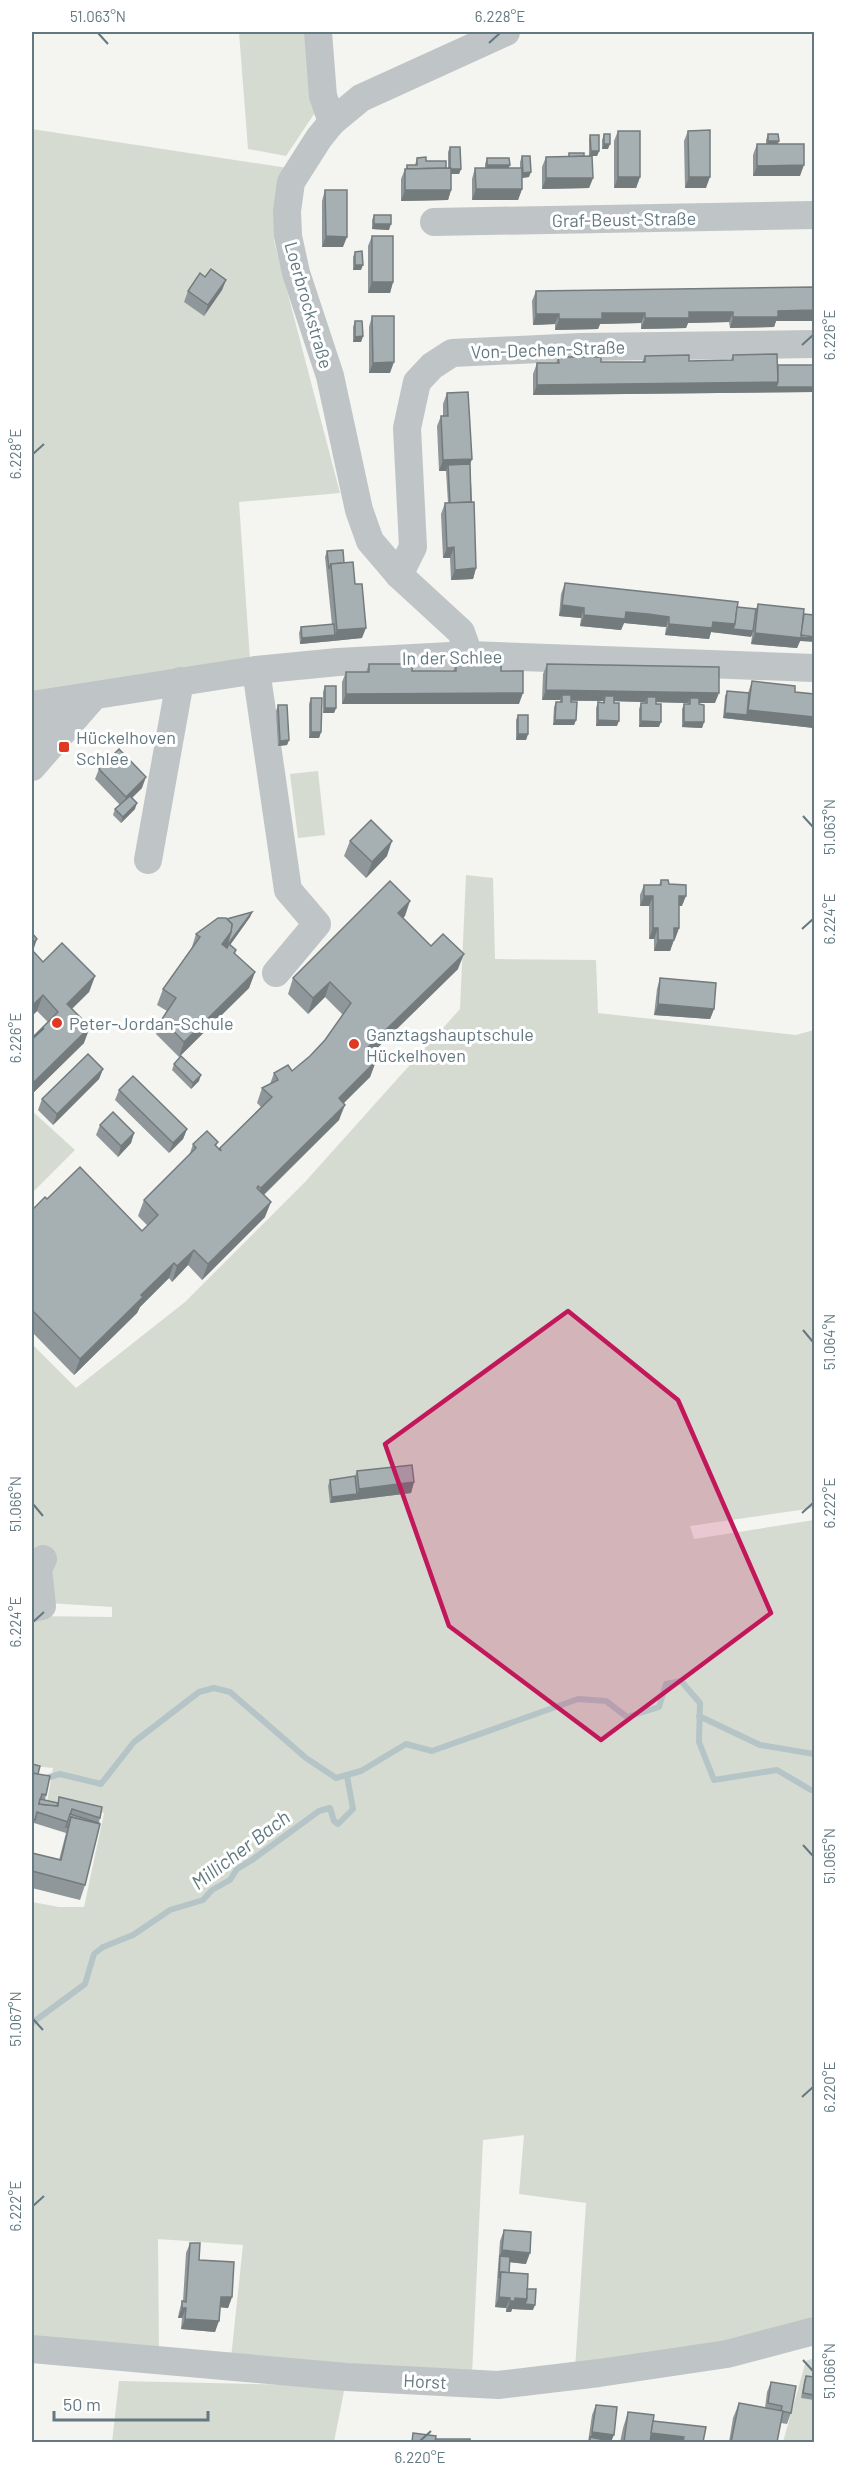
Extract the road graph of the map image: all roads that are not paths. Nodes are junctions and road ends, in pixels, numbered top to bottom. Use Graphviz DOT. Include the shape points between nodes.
graph roads {
  1 [pos="318,32"];
  2 [pos="506,32"];
  3 [pos="332,122"];
  4 [pos="814,215"];
  5 [pos="434,222"];
  6 [pos="814,344"];
  7 [pos="399,575"];
  8 [pos="469,655"];
  9 [pos="814,668"];
  10 [pos="256,670"];
  11 [pos="180,681"];
  12 [pos="93,697"];
  13 [pos="45,704"];
  14 [pos="32,734"];
  15 [pos="32,767"];
  16 [pos="148,860"];
  17 [pos="276,973"];
  18 [pos="44,1559"];
  19 [pos="37,1607"];
  20 [pos="814,2331"];
  21 [pos="32,2349"];
  1 -- 3 [label="street" via="323,96"];
  2 -- 3 [label="street, Loerbrockstraße" via="361,98"];
  3 -- 7 [label="street, Loerbrockstraße" via="291,182 288,236 330,376 359,510 370,541"];
  4 -- 5 [label="street, Graf-Beust-Straße"];
  6 -- 7 [label="street, Von-Dechen-Straße" via="452,352 417,382 407,428 412,547"];
  7 -- 8 [label="street, Loerbrockstraße" via="461,632"];
  8 -- 9 [label="street, In der Schlee"];
  8 -- 10 [label="street, In der Schlee"];
  10 -- 11 [label="street, In der Schlee"];
  10 -- 17 [label="street" via="288,890 317,924"];
  11 -- 12 [label="street, In der Schlee"];
  11 -- 16 [label="street"];
  12 -- 13 [label="street, In der Schlee"];
  12 -- 15 [label="street"];
  13 -- 14 [label="street, In der Schlee"];
  18 -- 19 [label="street" via="38,1569"];
  20 -- 21 [label="street, Horst" via="727,2354 498,2385 347,2378"];
}
